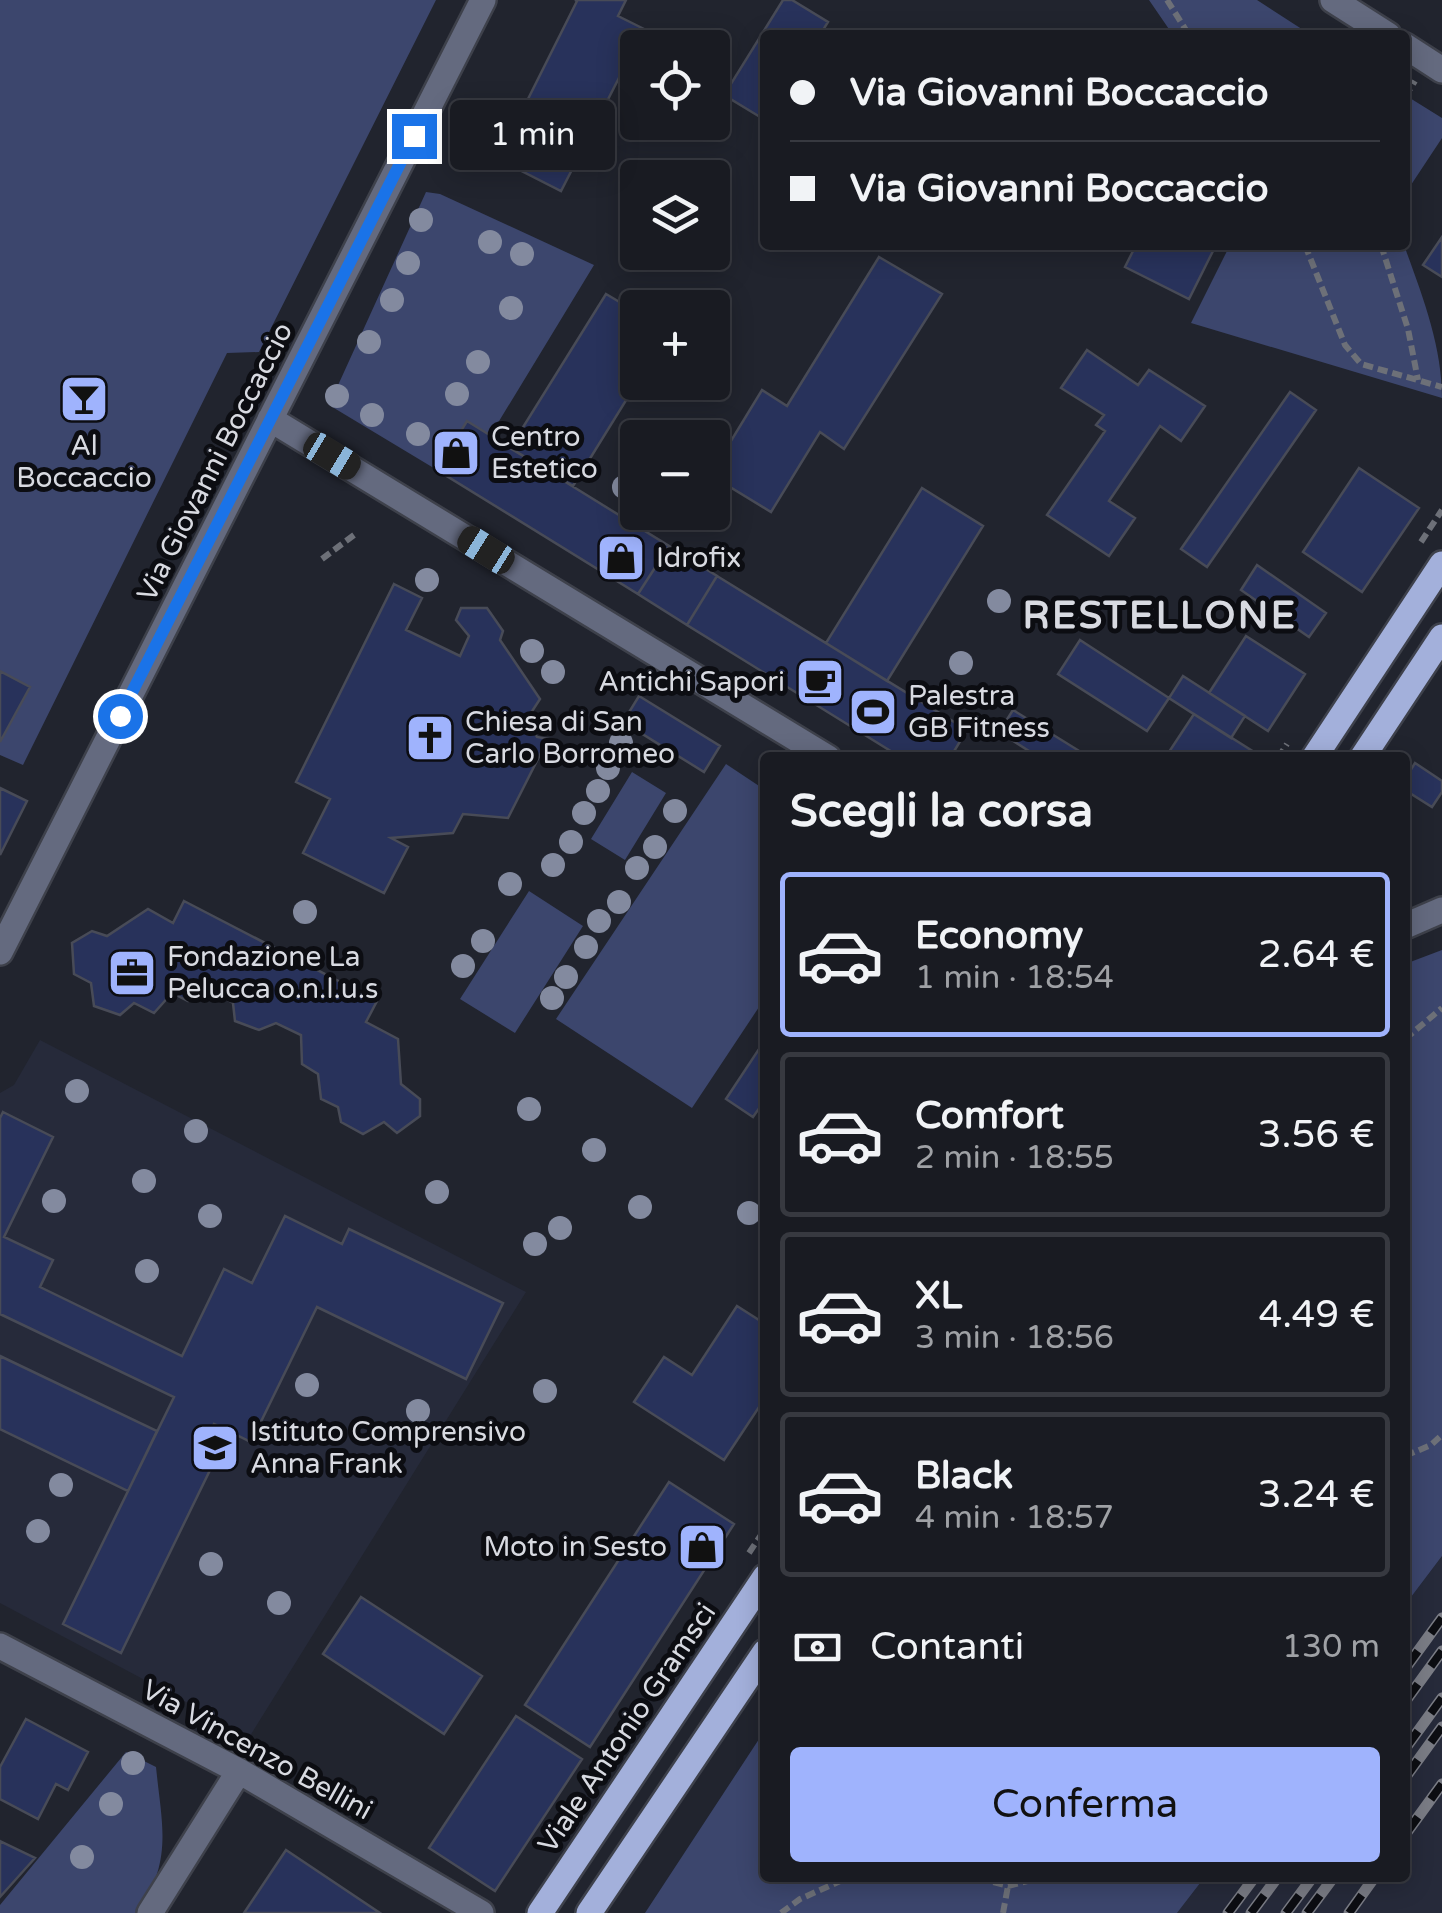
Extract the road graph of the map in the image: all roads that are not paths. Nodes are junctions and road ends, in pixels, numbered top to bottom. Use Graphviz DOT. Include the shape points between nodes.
graph roads {
  1 [pos="482,0"];
  2 [pos="1334,0"];
  3 [pos="1380,30"];
  4 [pos="1410,49"];
  5 [pos="1442,70"];
  6 [pos="270,419"];
  7 [pos="1442,564"];
  8 [pos="1442,637"];
  9 [pos="818,752"];
  10 [pos="1318,752"];
  11 [pos="1366,752"];
  12 [pos="1442,910"];
  13 [pos="1410,924"];
  14 [pos="0,952"];
  15 [pos="760,1584"];
  16 [pos="0,1646"];
  17 [pos="760,1659"];
  18 [pos="239,1771"];
  19 [pos="150,1913"];
  20 [pos="481,1913"];
  21 [pos="540,1913"];
  22 [pos="590,1913"];
  1 -- 6 [label="street, Via Giovanni Boccaccio"];
  2 -- 3 [label="street"];
  4 -- 5 [label="street"];
  6 -- 9 [label="street"];
  6 -- 14 [label="street, Via Giovanni Boccaccio"];
  7 -- 10 [label="main road"];
  8 -- 11 [label="main road"];
  12 -- 13 [label="street"];
  15 -- 21 [label="main road, Viale Antonio Gramsci"];
  16 -- 18 [label="street, Via Vincenzo Bellini"];
  17 -- 22 [label="main road"];
  18 -- 19 [label="street"];
  18 -- 20 [label="street, Via Vincenzo Bellini"];
}
